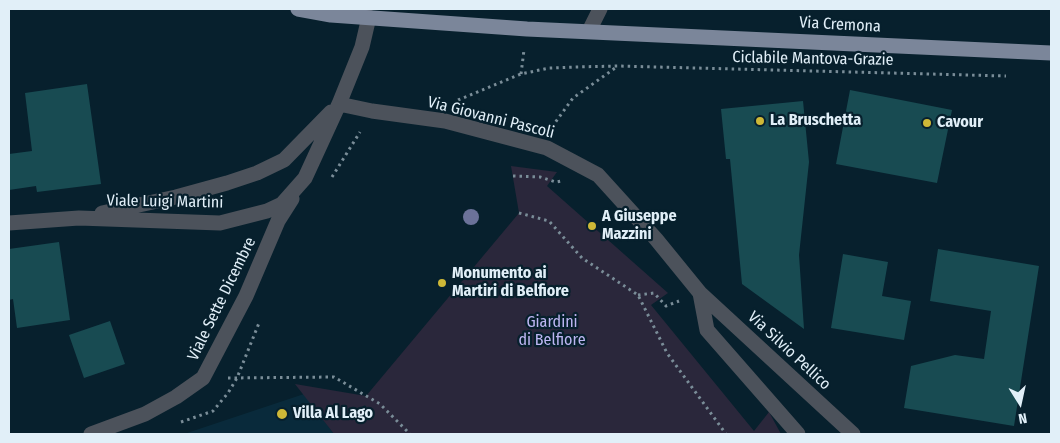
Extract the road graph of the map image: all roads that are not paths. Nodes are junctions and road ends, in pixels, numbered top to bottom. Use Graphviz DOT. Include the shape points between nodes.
graph roads {
  1 [pos="298,9"];
  2 [pos="600,9"];
  3 [pos="331,12"];
  4 [pos="369,17"];
  5 [pos="589,31"];
  6 [pos="1051,53"];
  7 [pos="338,104"];
  8 [pos="305,178"];
  9 [pos="79,218"];
  10 [pos="9,223"];
  11 [pos="700,293"];
  12 [pos="91,434"];
  13 [pos="798,434"];
  14 [pos="853,434"];
  1 -- 3 [label="main road, Via Cremona"];
  2 -- 5 [label="street"];
  3 -- 4 [label="main road, Via Cremona"];
  4 -- 5 [label="main road, Via Cremona"];
  4 -- 7 [label="street, Viale Luigi Martini" via="362,47"];
  5 -- 6 [label="main road, Via Cremona"];
  7 -- 8 [label="street, Viale Luigi Martini"];
  7 -- 9 [label="street, Viale Luigi Martini" via="284,160 257,173 176,197"];
  7 -- 11 [label="street, Via Giovanni Pascoli" via="445,121 547,148 598,175"];
  8 -- 9 [label="street, Viale Luigi Martini" via="282,204 220,223"];
  8 -- 12 [label="street, Viale Sette Dicembre" via="278,221 246,296 202,378 145,414"];
  9 -- 10 [label="street, Viale Luigi Martini"];
  11 -- 13 [label="street, Via Giovanni Pascoli" via="707,330"];
  11 -- 14 [label="street, Via Silvio Pellico"];
}
